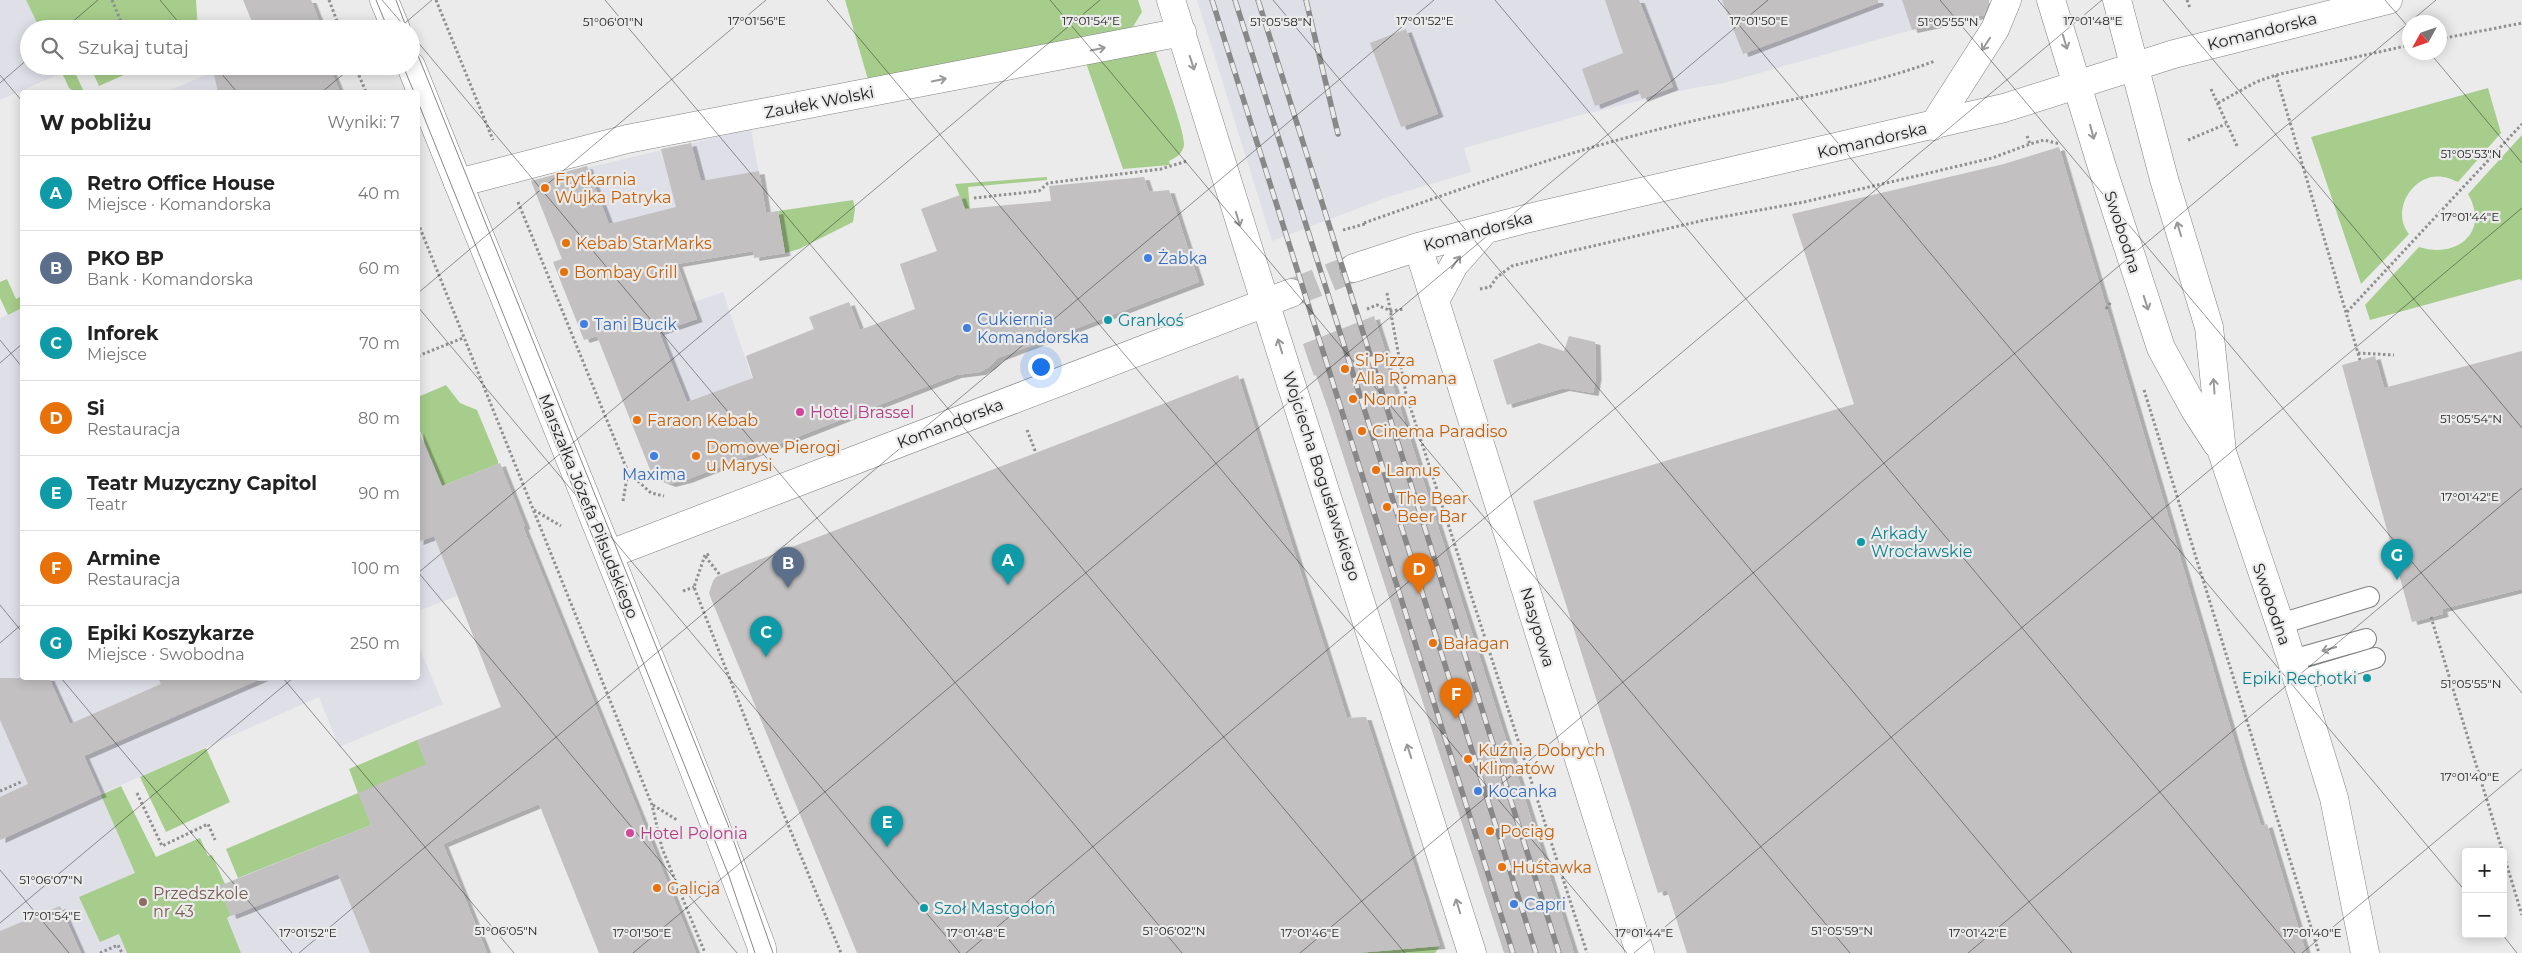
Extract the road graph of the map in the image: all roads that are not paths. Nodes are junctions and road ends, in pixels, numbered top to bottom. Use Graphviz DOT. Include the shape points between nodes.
graph roads {
  1 [pos="384,0"];
  2 [pos="1171,0"];
  3 [pos="2007,0"];
  4 [pos="2051,0"];
  5 [pos="2117,0"];
  6 [pos="2381,1"];
  7 [pos="392,20"];
  8 [pos="1182,32"];
  9 [pos="2134,66"];
  10 [pos="415,75"];
  11 [pos="2078,85"];
  12 [pos="1933,126"];
  13 [pos="458,183"];
  14 [pos="1485,230"];
  15 [pos="1418,247"];
  16 [pos="1354,268"];
  17 [pos="1291,293"];
  18 [pos="1435,301"];
  19 [pos="1265,302"];
  20 [pos="2222,452"];
  21 [pos="610,554"];
  22 [pos="2369,597"];
  23 [pos="2280,624"];
  24 [pos="2366,639"];
  25 [pos="2375,658"];
  26 [pos="2295,671"];
  27 [pos="2356,902"];
  28 [pos="763,951"];
  29 [pos="1472,953"];
  30 [pos="1640,953"];
  31 [pos="2365,953"];
  32 [pos="2384,953"];
  1 -- 7 [label="street"];
  2 -- 8 [label="street, Wojciecha Bogusławskiego"];
  3 -- 12 [label="street, one-way" via="1995,29"];
  4 -- 11 [label="street, Swobodna, one-way"];
  5 -- 9 [label="street, Swobodna"];
  6 -- 9 [label="street, Komandorska"];
  13 -- 8 [label="street, Zaułek Wolski, one-way" via="627,139"];
  8 -- 19 [label="street, Wojciecha Bogusławskiego, one-way"];
  9 -- 11 [label="street, Komandorska"];
  20 -- 9 [label="street, Swobodna, one-way" via="2208,327"];
  10 -- 13 [label="street, Marszałka Józefa Piłsudskiego"];
  11 -- 12 [label="street, Komandorska"];
  11 -- 20 [label="street, Swobodna, one-way" via="2160,348"];
  12 -- 14 [label="street, Komandorska"];
  13 -- 21 [label="street, Marszałka Józefa Piłsudskiego"];
  14 -- 15 [label="street, Komandorska"];
  18 -- 14 [label="street, one-way" via="1454,265"];
  15 -- 16 [label="street, Komandorska"];
  15 -- 18 [label="street, Nasypowa"];
  17 -- 19 [label="street, Komandorska"];
  18 -- 30 [label="street, Nasypowa"];
  19 -- 21 [label="street, Komandorska"];
  29 -- 19 [label="street, Wojciecha Bogusławskiego, one-way"];
  20 -- 23 [label="street, Swobodna"];
  21 -- 28 [label="street, Marszałka Józefa Piłsudskiego"];
  22 -- 23 [label="lane"];
  23 -- 26 [label="street, Swobodna"];
  24 -- 26 [label="lane, one-way"];
  25 -- 26 [label="lane"];
  26 -- 27 [label="street, Swobodna" via="2334,798"];
  27 -- 31 [label="street, Swobodna"];
  27 -- 32 [label="street, Swobodna"];
}
